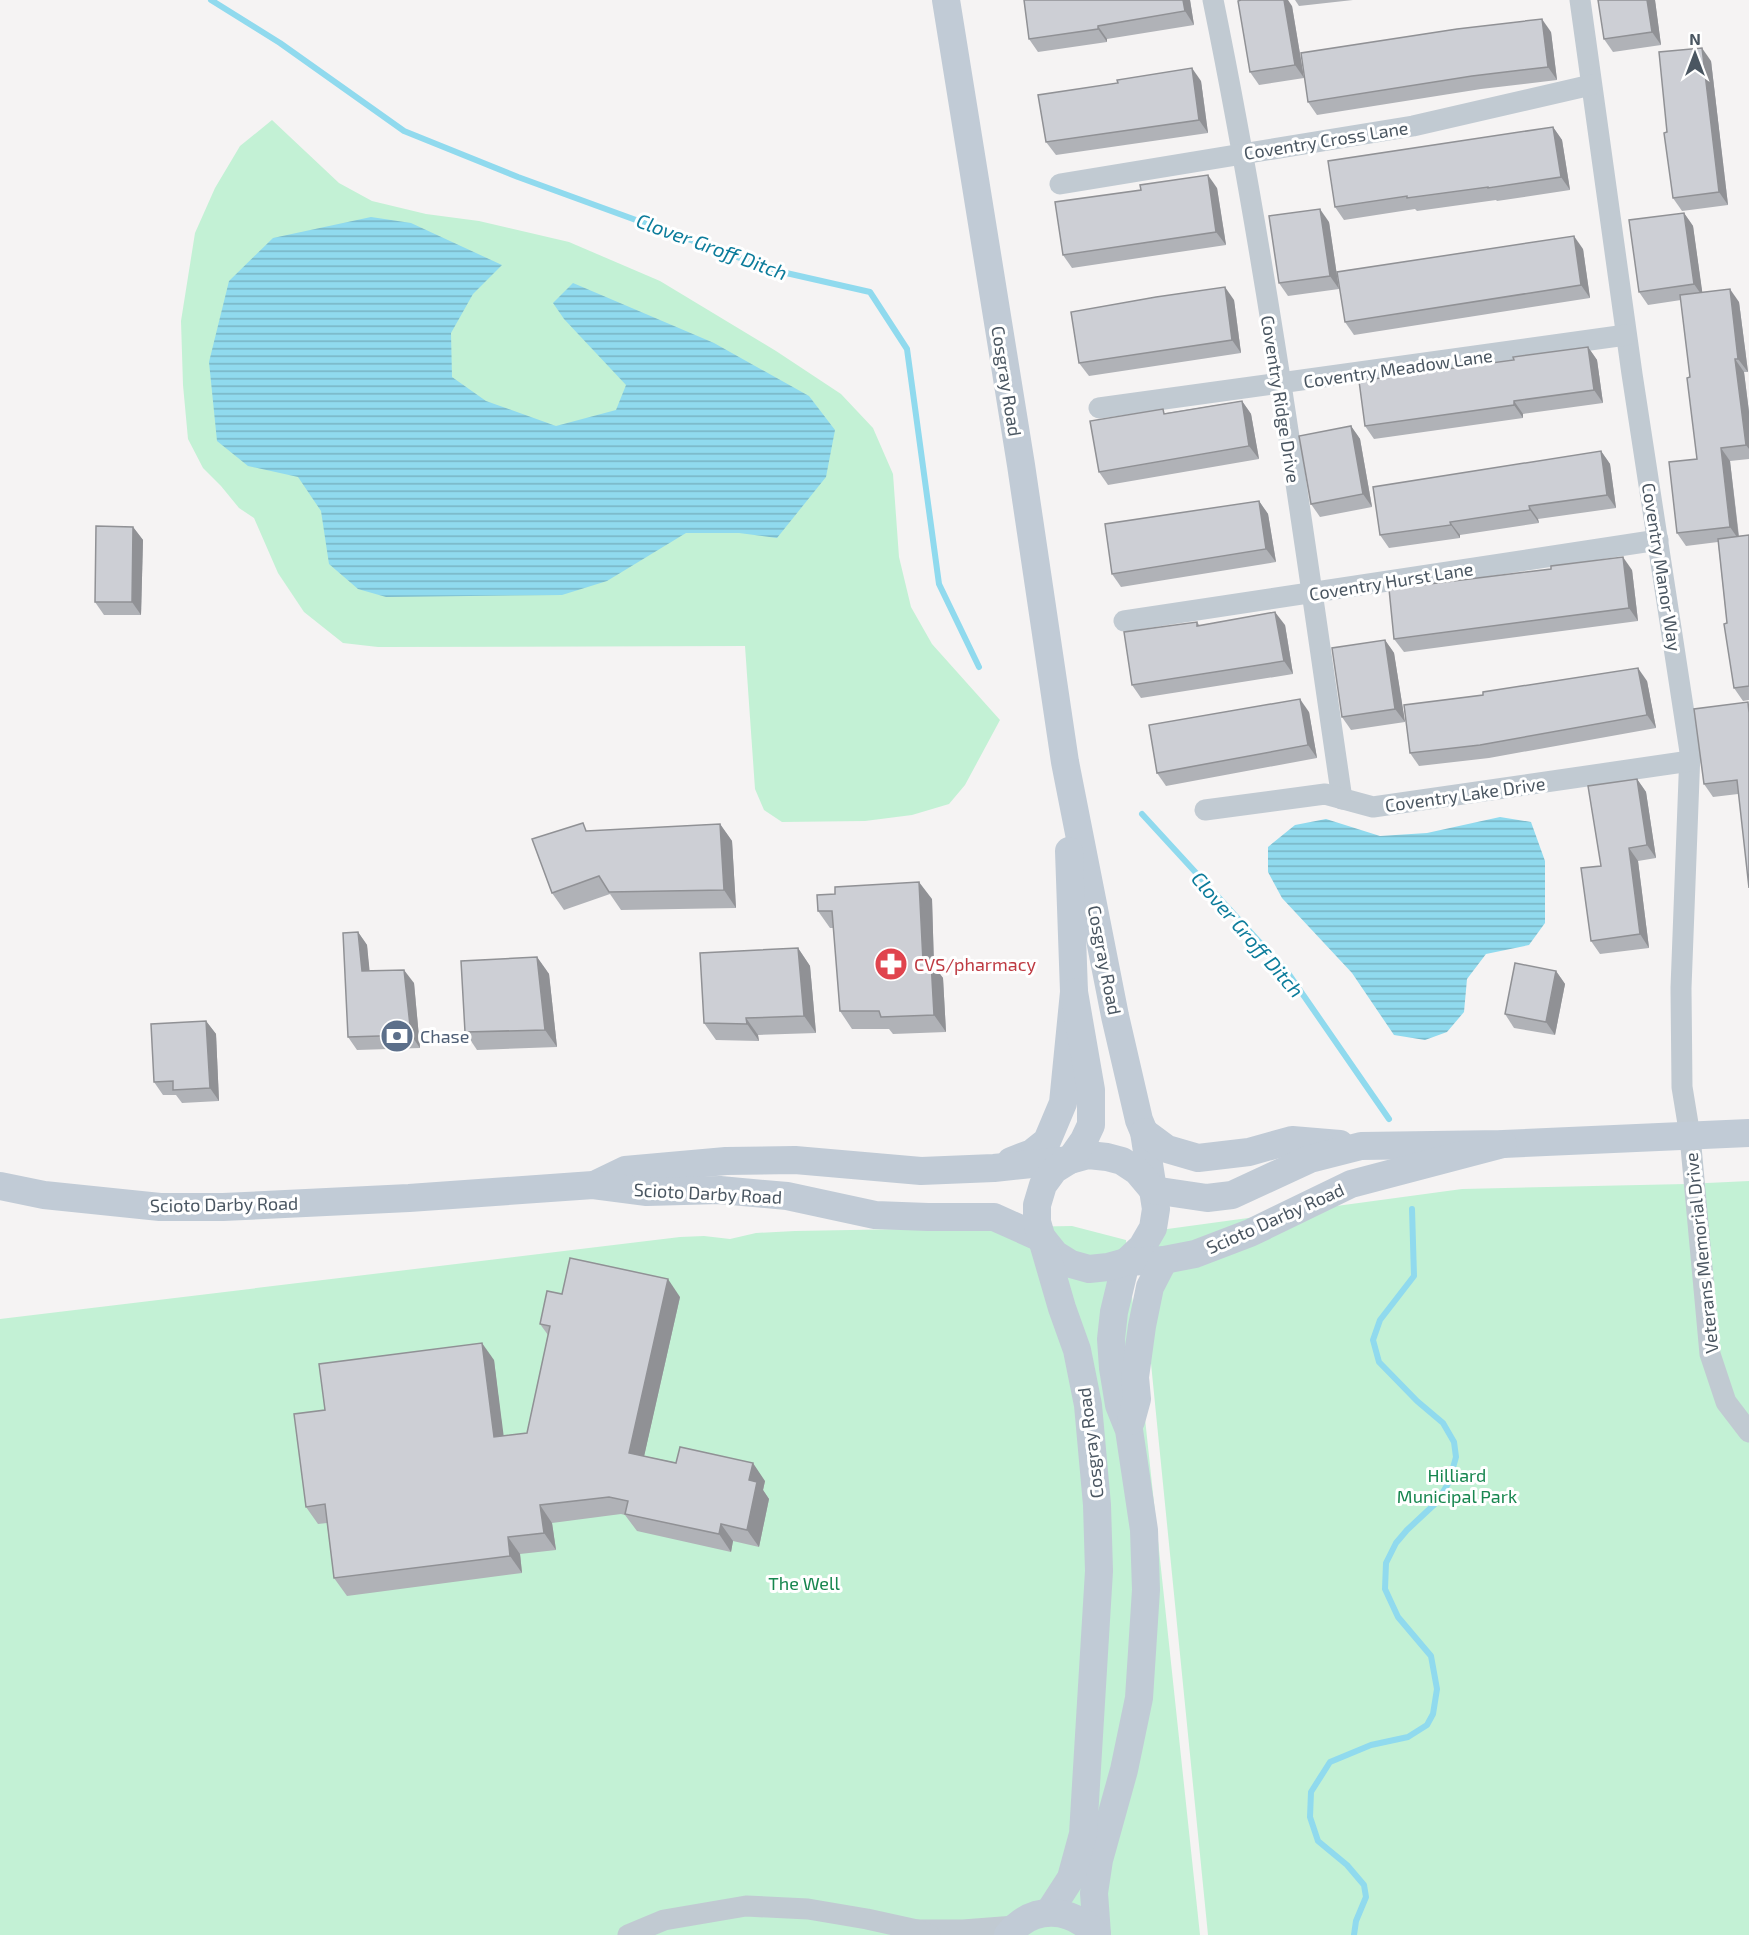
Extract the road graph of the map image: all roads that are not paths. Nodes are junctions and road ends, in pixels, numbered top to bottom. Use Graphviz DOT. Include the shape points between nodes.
graph roads {
  1 [pos="946,0"];
  2 [pos="1213,0"];
  3 [pos="1580,0"];
  4 [pos="1591,86"];
  5 [pos="1243,154"];
  6 [pos="1060,184"];
  7 [pos="1626,335"];
  8 [pos="1279,385"];
  9 [pos="1099,408"];
  10 [pos="1658,540"];
  11 [pos="1312,592"];
  12 [pos="1124,621"];
  13 [pos="1690,761"];
  14 [pos="1065,762"];
  15 [pos="1342,799"];
  16 [pos="1205,810"];
  17 [pos="1074,992"];
  18 [pos="1144,1132"];
  19 [pos="1749,1133"];
  20 [pos="1690,1136"];
  21 [pos="1503,1144"];
  22 [pos="1361,1146"];
  23 [pos="1070,1160"];
  24 [pos="994,1168"];
  25 [pos="593,1185"];
  26 [pos="0,1186"];
  27 [pos="1153,1190"];
  28 [pos="1043,1239"];
  29 [pos="1164,1260"];
  30 [pos="1126,1262"];
  31 [pos="1129,1431"];
  32 [pos="1749,1432"];
  33 [pos="1049,1912"];
  34 [pos="1011,1931"];
  35 [pos="923,1932"];
  36 [pos="628,1935"];
  37 [pos="1097,1935"];
  1 -- 14 [label="main road, Cosgray Road"];
  2 -- 5 [label="street, Coventry Ridge Drive"];
  3 -- 4 [label="street, Coventry Manor Way"];
  4 -- 5 [label="street, Coventry Cross Lane" via="1413,126"];
  4 -- 7 [label="street, Coventry Manor Way"];
  5 -- 6 [label="street, Coventry Cross Lane"];
  5 -- 8 [label="street, Coventry Ridge Drive"];
  7 -- 8 [label="street, Coventry Meadow Lane"];
  7 -- 10 [label="street, Coventry Manor Way"];
  8 -- 9 [label="street, Coventry Meadow Lane"];
  8 -- 11 [label="street, Coventry Ridge Drive"];
  10 -- 11 [label="street, Coventry Hurst Lane"];
  10 -- 13 [label="street, Coventry Manor Way"];
  11 -- 12 [label="street, Coventry Hurst Lane"];
  11 -- 15 [label="street, Coventry Ridge Drive"];
  13 -- 15 [label="street, Coventry Lake Drive" via="1373,807"];
  13 -- 20 [label="street, Coventry Manor Way" via="1680,1004 1682,1087"];
  14 -- 17 [label="main road, Cosgray Road"];
  14 -- 18 [label="main road, Cosgray Road" via="1116,1016"];
  15 -- 16 [label="street, Coventry Lake Drive" via="1325,794"];
  17 -- 23 [label="main road, Cosgray Road" via="1091,1090 1091,1125"];
  17 -- 24 [label="main road, Cosgray Road" via="1063,1103 1057,1120 1047,1141 1032,1153"];
  18 -- 22 [label="main road, Scioto Darby Road" via="1167,1149 1198,1158 1249,1152 1292,1140"];
  18 -- 27 [label="main road, Cosgray Road"];
  19 -- 20 [label="main road, Scioto Darby Road"];
  20 -- 21 [label="main road, Scioto Darby Road"];
  20 -- 32 [label="street, Veterans Memorial Drive" via="1710,1354 1726,1402"];
  21 -- 22 [label="main road, Scioto Darby Road"];
  21 -- 29 [label="main road, Scioto Darby Road" via="1352,1184 1250,1233 1195,1254"];
  22 -- 27 [label="main road, Scioto Darby Road" via="1310,1159 1232,1195 1207,1198"];
  23 -- 24 [label="main road, Scioto Darby Road"];
  23 -- 27 [label="main road, Scioto Darby Road" via="1088,1155 1122,1161"];
  23 -- 28 [label="main road, Cosgray Road" via="1054,1170 1043,1185 1037,1204 1037,1222"];
  24 -- 25 [label="main road, Scioto Darby Road" via="921,1171 795,1160 726,1161 626,1170"];
  25 -- 26 [label="main road, Scioto Darby Road" via="223,1207 97,1202"];
  25 -- 28 [label="main road, Scioto Darby Road" via="647,1192 720,1190 787,1196 875,1215 994,1217"];
  27 -- 30 [label="main road, Cosgray Road" via="1153,1228 1142,1247"];
  28 -- 30 [label="main road, Scioto Darby Road" via="1055,1254 1089,1269"];
  28 -- 33 [label="main road, Cosgray Road" via="1077,1350 1088,1405 1099,1571 1083,1834 1071,1878"];
  29 -- 30 [label="main road, Scioto Darby Road"];
  29 -- 31 [label="main road, Cosgray Road" via="1150,1287 1142,1326 1135,1377 1137,1398"];
  30 -- 31 [label="main road, Cosgray Road" via="1111,1339 1119,1405"];
  31 -- 37 [label="main road, Cosgray Road" via="1144,1530 1143,1638 1139,1698 1099,1860 1094,1893"];
  33 -- 34 [label="main road" via="1030,1917"];
  33 -- 37 [label="main road, Cosgray Road" via="1067,1914 1084,1922"];
  34 -- 35 [label="street"];
  35 -- 36 [label="street" via="808,1909 746,1906 664,1920"];
}
